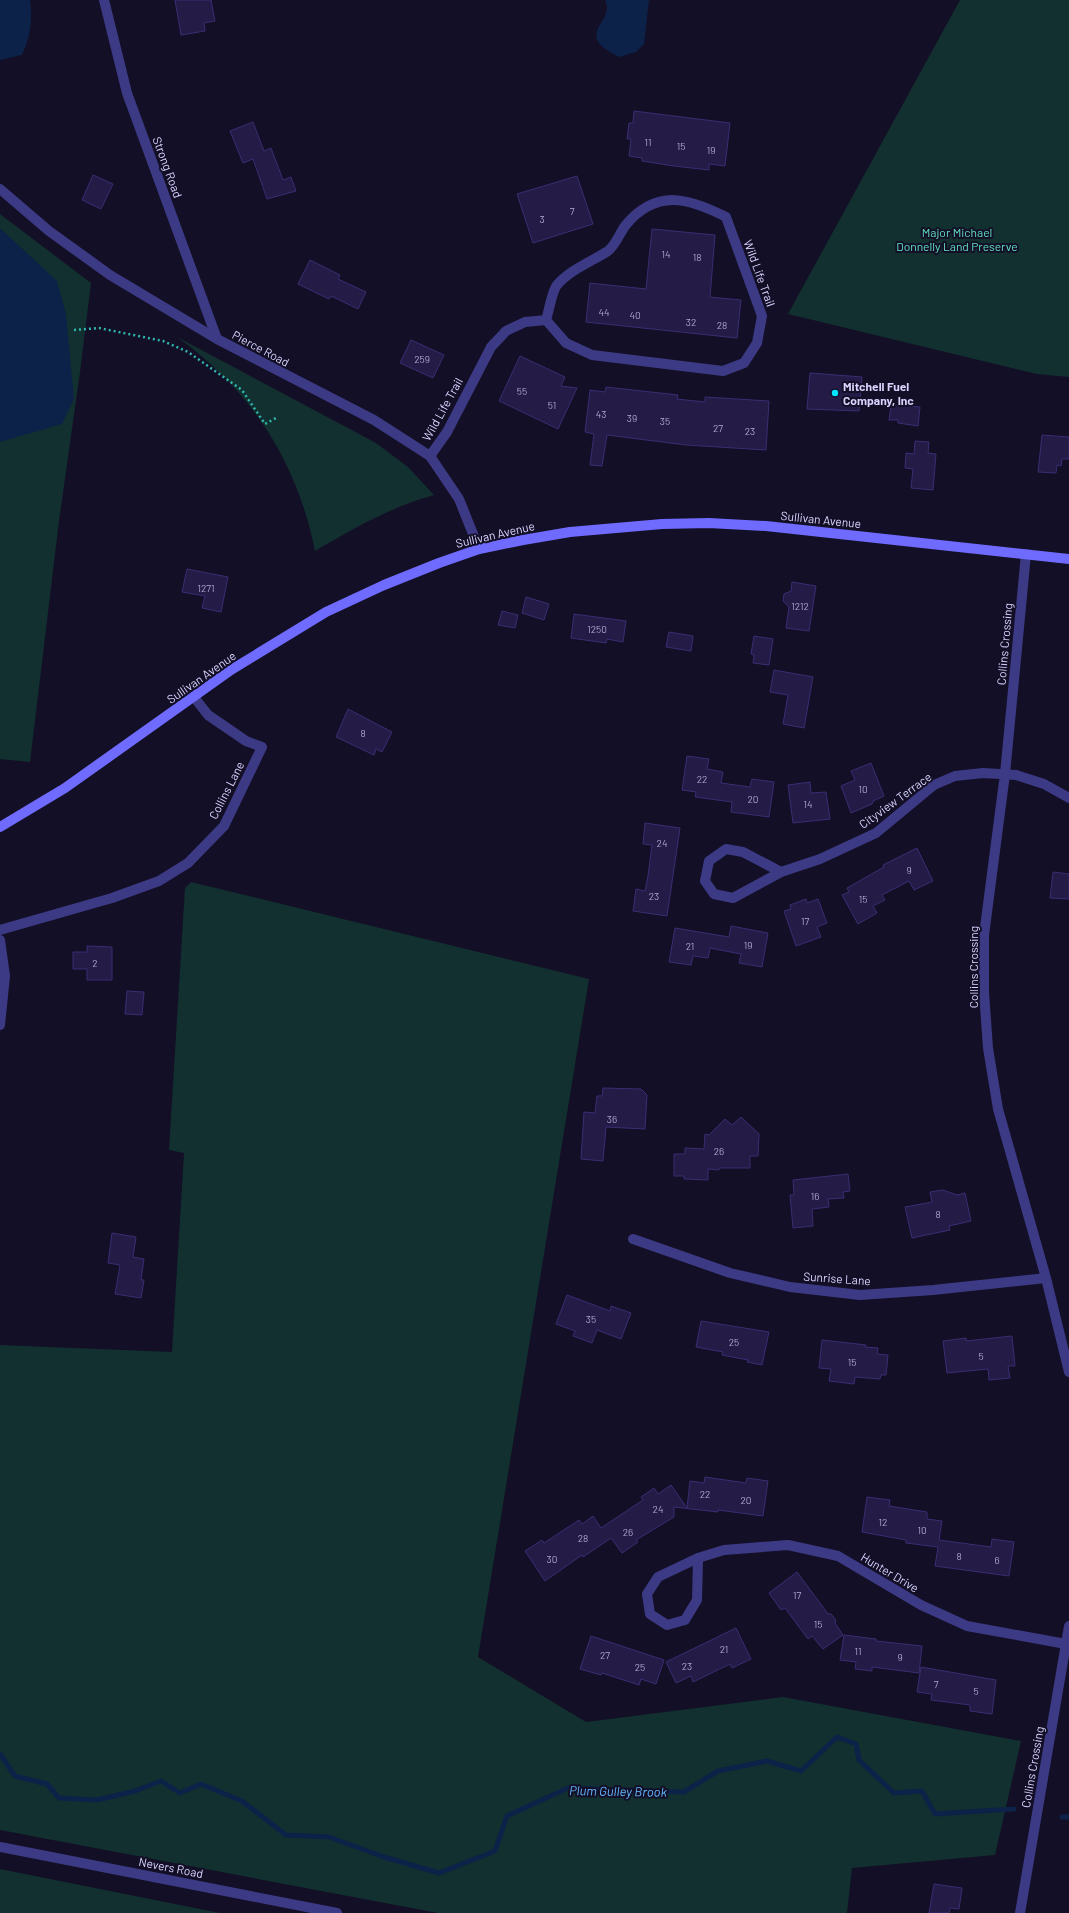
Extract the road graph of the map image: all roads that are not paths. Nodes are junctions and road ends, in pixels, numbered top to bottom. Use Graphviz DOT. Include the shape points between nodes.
graph roads {
  1 [pos="104,0"];
  2 [pos="0,189"];
  3 [pos="546,320"];
  4 [pos="217,339"];
  5 [pos="430,456"];
  6 [pos="479,549"];
  7 [pos="1026,554"];
  8 [pos="1069,559"];
  9 [pos="194,697"];
  10 [pos="1005,774"];
  11 [pos="1069,798"];
  12 [pos="0,827"];
  13 [pos="781,872"];
  14 [pos="0,930"];
  15 [pos="0,940"];
  16 [pos="0,1025"];
  17 [pos="633,1239"];
  18 [pos="1046,1278"];
  19 [pos="1069,1372"];
  20 [pos="698,1558"];
  21 [pos="1069,1626"];
  22 [pos="1066,1644"];
  23 [pos="0,1846"];
  24 [pos="337,1913"];
  25 [pos="1020,1913"];
  1 -- 4 [label="street, Strong Road" via="127,93"];
  2 -- 4 [label="street, Pierce Road" via="49,231 110,275"];
  3 -- 3 [label="street, Wild Life Trail" via="566,343 592,355 723,371 744,363 757,343 762,316 726,217 701,204 663,200 645,207 626,225 609,250 582,264 556,286"];
  3 -- 5 [label="street, Wild Life Trail" via="525,322 506,331 490,347 447,432"];
  4 -- 5 [label="street, Pierce Road" via="374,420"];
  5 -- 6 [label="street, Pierce Road" via="459,498"];
  6 -- 7 [label="main road, Sullivan Avenue" via="570,532 662,524 709,523 766,526"];
  6 -- 9 [label="main road, Sullivan Avenue" via="439,562 326,612 232,670"];
  7 -- 8 [label="main road, Sullivan Avenue"];
  7 -- 10 [label="street, Collins Crossing"];
  9 -- 12 [label="main road, Sullivan Avenue" via="65,788"];
  9 -- 14 [label="street, Collins Lane" via="208,715 246,741 262,747 224,826 188,863 159,881 112,898"];
  10 -- 11 [label="street, Cityview Terrace" via="1028,778"];
  10 -- 13 [label="street, Cityview Terrace" via="955,776 934,785 876,833 820,859"];
  10 -- 18 [label="street, Collins Crossing" via="984,935 984,992 988,1048 998,1109"];
  13 -- 13 [label="street, Cityview Terrace" via="733,898 714,894 705,881 709,861 726,849 743,852"];
  15 -- 16 [label="street" via="6,976"];
  17 -- 18 [label="street, Sunrise Lane" via="730,1273 790,1287 860,1295"];
  18 -- 19 [label="street, Collins Crossing"];
  20 -- 20 [label="street, Hunter Drive" via="658,1577 647,1594 650,1614 667,1625 685,1620 697,1600"];
  20 -- 22 [label="street, Hunter Drive" via="724,1550 788,1545 838,1556 921,1606 967,1626"];
  21 -- 22 [label="street, Collins Crossing"];
  22 -- 25 [label="street, Collins Crossing"];
  23 -- 24 [label="street, Nevers Road"];
}
